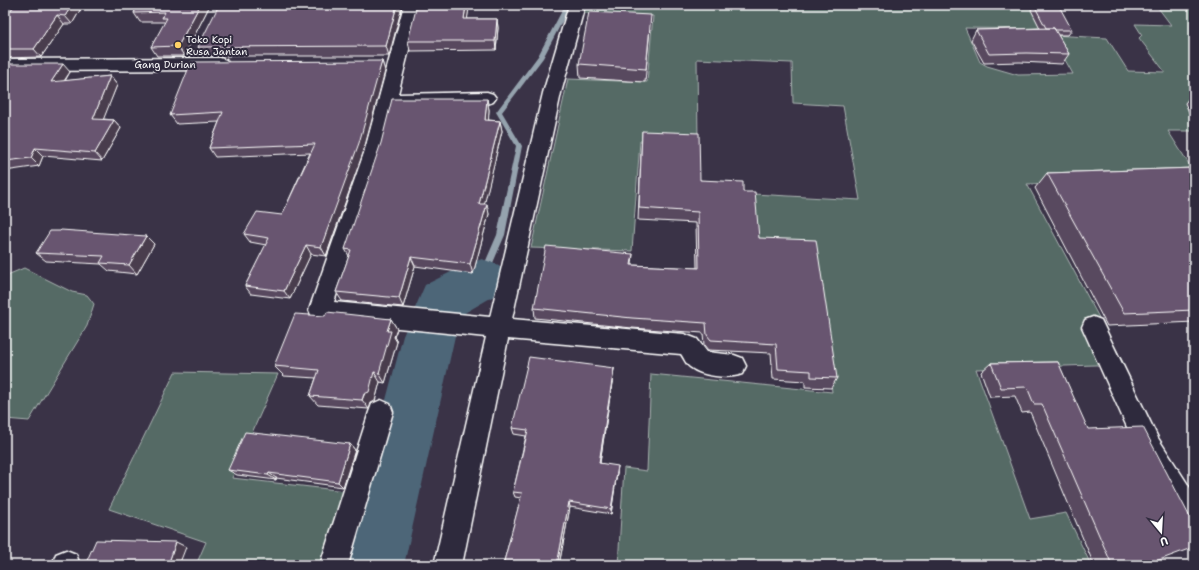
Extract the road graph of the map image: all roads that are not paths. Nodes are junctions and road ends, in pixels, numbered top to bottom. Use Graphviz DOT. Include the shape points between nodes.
graph roads {
  1 [pos="412,5"];
  2 [pos="577,5"];
  3 [pos="237,63"];
  4 [pos="5,65"];
  5 [pos="487,98"];
  6 [pos="389,100"];
  7 [pos="1093,327"];
  8 [pos="498,328"];
  9 [pos="734,366"];
  10 [pos="381,412"];
  11 [pos="1194,519"];
  12 [pos="334,565"];
  13 [pos="448,565"];
  1 -- 6 [label="street" via="391,63"];
  2 -- 8 [label="street" via="552,93"];
  3 -- 4 [label="street, Gang Durian" via="193,57"];
  5 -- 6 [label="street"];
  6 -- 8 [label="street" via="374,153 320,310"];
  7 -- 11 [label="street" via="1149,447"];
  8 -- 9 [label="street" via="684,344 690,346 694,355 703,362"];
  8 -- 13 [label="street"];
  10 -- 12 [label="street"];
}
